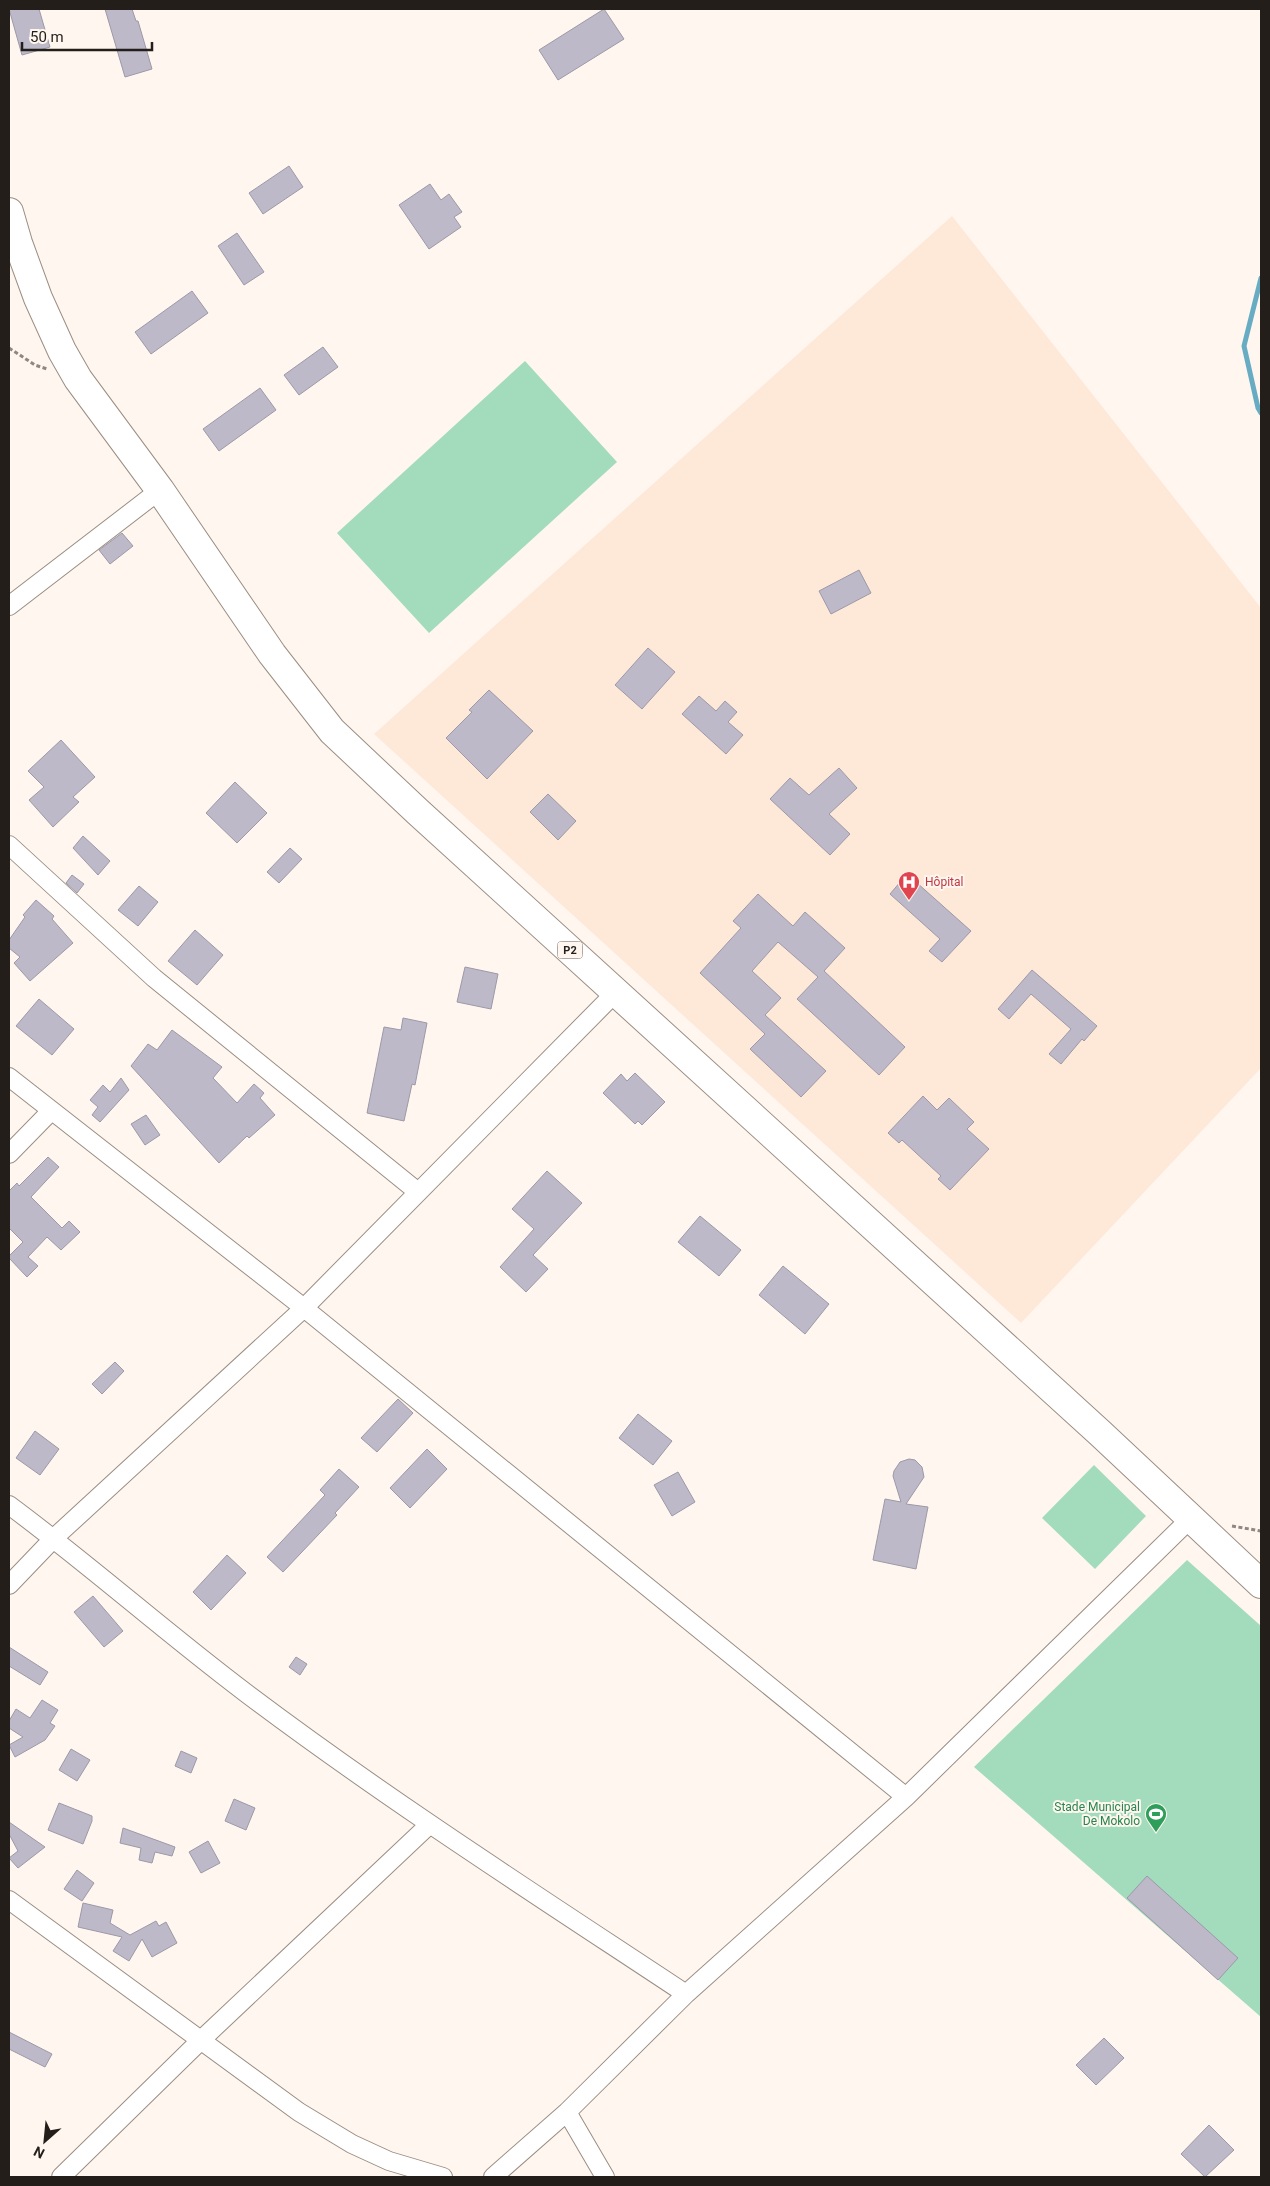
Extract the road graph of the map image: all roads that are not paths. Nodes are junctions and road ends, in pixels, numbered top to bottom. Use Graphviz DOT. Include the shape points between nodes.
graph roads {
  1 [pos="9,212"];
  2 [pos="160,490"];
  3 [pos="9,606"];
  4 [pos="9,845"];
  5 [pos="616,992"];
  6 [pos="9,1078"];
  7 [pos="52,1111"];
  8 [pos="9,1154"];
  9 [pos="418,1192"];
  10 [pos="304,1308"];
  11 [pos="9,1505"];
  12 [pos="1190,1518"];
  13 [pos="54,1538"];
  14 [pos="1261,1584"];
  15 [pos="9,1585"];
  16 [pos="906,1797"];
  17 [pos="430,1824"];
  18 [pos="9,1900"];
  19 [pos="686,1994"];
  20 [pos="200,2041"];
  21 [pos="567,2112"];
  22 [pos="61,2177"];
  23 [pos="442,2177"];
  24 [pos="493,2177"];
  25 [pos="605,2177"];
  1 -- 2 [label="main road, P2" via="38,298 62,351 78,379"];
  2 -- 3 [label="street"];
  2 -- 5 [label="main road, P2" via="272,654 332,731"];
  4 -- 9 [label="street" via="154,978"];
  5 -- 9 [label="street"];
  5 -- 12 [label="main road, P2"];
  6 -- 7 [label="street"];
  7 -- 8 [label="street"];
  7 -- 10 [label="street"];
  9 -- 10 [label="street"];
  10 -- 13 [label="street"];
  10 -- 16 [label="street"];
  11 -- 13 [label="street"];
  12 -- 14 [label="main road, P2"];
  12 -- 16 [label="street"];
  13 -- 15 [label="street"];
  13 -- 17 [label="street" via="246,1692"];
  16 -- 19 [label="street"];
  17 -- 19 [label="street"];
  17 -- 20 [label="street"];
  18 -- 20 [label="street"];
  19 -- 21 [label="street"];
  20 -- 22 [label="street"];
  20 -- 23 [label="street" via="299,2112 352,2144 389,2161"];
  21 -- 24 [label="street"];
  21 -- 25 [label="street"];
}
